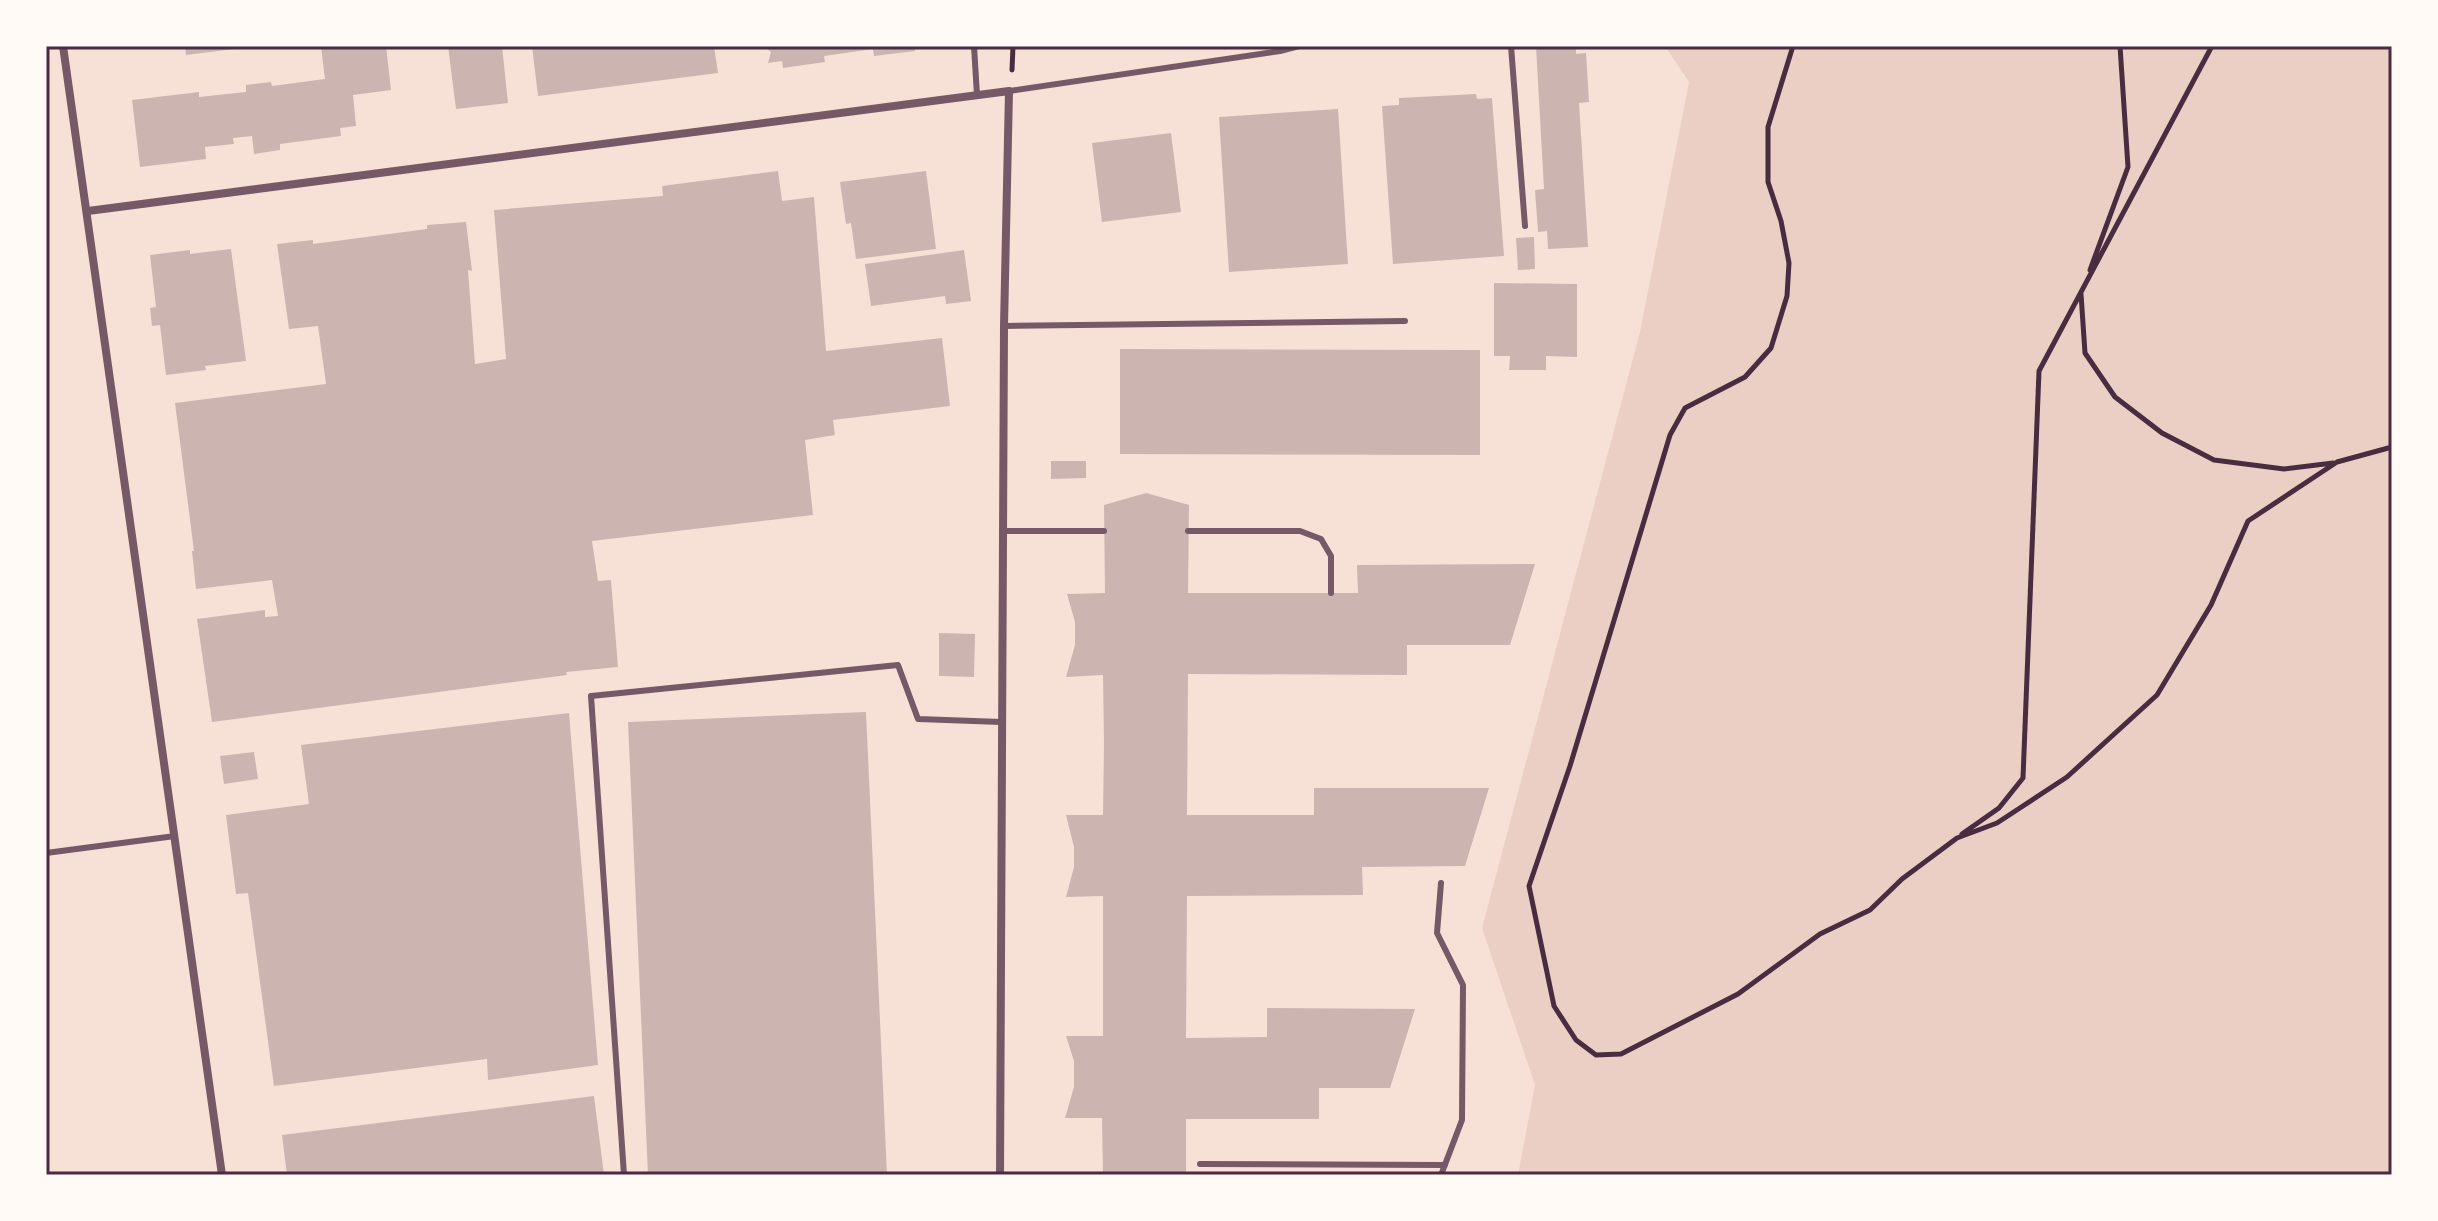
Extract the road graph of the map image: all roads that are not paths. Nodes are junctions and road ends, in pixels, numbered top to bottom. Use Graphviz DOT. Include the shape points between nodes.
graph roads {
  1 [pos="63,46"];
  2 [pos="974,46"];
  3 [pos="1299,46"];
  4 [pos="1511,46"];
  5 [pos="1009,91"];
  6 [pos="977,95"];
  7 [pos="88,211"];
  8 [pos="1525,226"];
  9 [pos="1405,321"];
  10 [pos="1004,326"];
  11 [pos="1005,531"];
  12 [pos="1104,531"];
  13 [pos="1188,531"];
  14 [pos="1331,593"];
  15 [pos="1001,722"];
  16 [pos="175,836"];
  17 [pos="46,853"];
  18 [pos="1441,883"];
  19 [pos="1200,1164"];
  20 [pos="1445,1165"];
  21 [pos="222,1175"];
  22 [pos="624,1175"];
  23 [pos="1000,1175"];
  24 [pos="1441,1175"];
  1 -- 7 [label="street"];
  2 -- 6 [label="lane"];
  3 -- 5 [label="lane"];
  4 -- 8 [label="lane"];
  5 -- 6 [label="street"];
  5 -- 10 [label="street"];
  6 -- 7 [label="street"];
  7 -- 16 [label="street"];
  9 -- 10 [label="lane"];
  10 -- 11 [label="street"];
  11 -- 12 [label="lane"];
  11 -- 15 [label="street"];
  13 -- 14 [label="lane" via="1300,531 1321,539 1331,556"];
  15 -- 22 [label="lane" via="918,719 898,665 591,696"];
  15 -- 23 [label="street"];
  16 -- 17 [label="lane"];
  16 -- 21 [label="street"];
  18 -- 20 [label="lane" via="1437,933 1463,985 1462,1120"];
  19 -- 20 [label="lane"];
  20 -- 24 [label="lane"];
}
